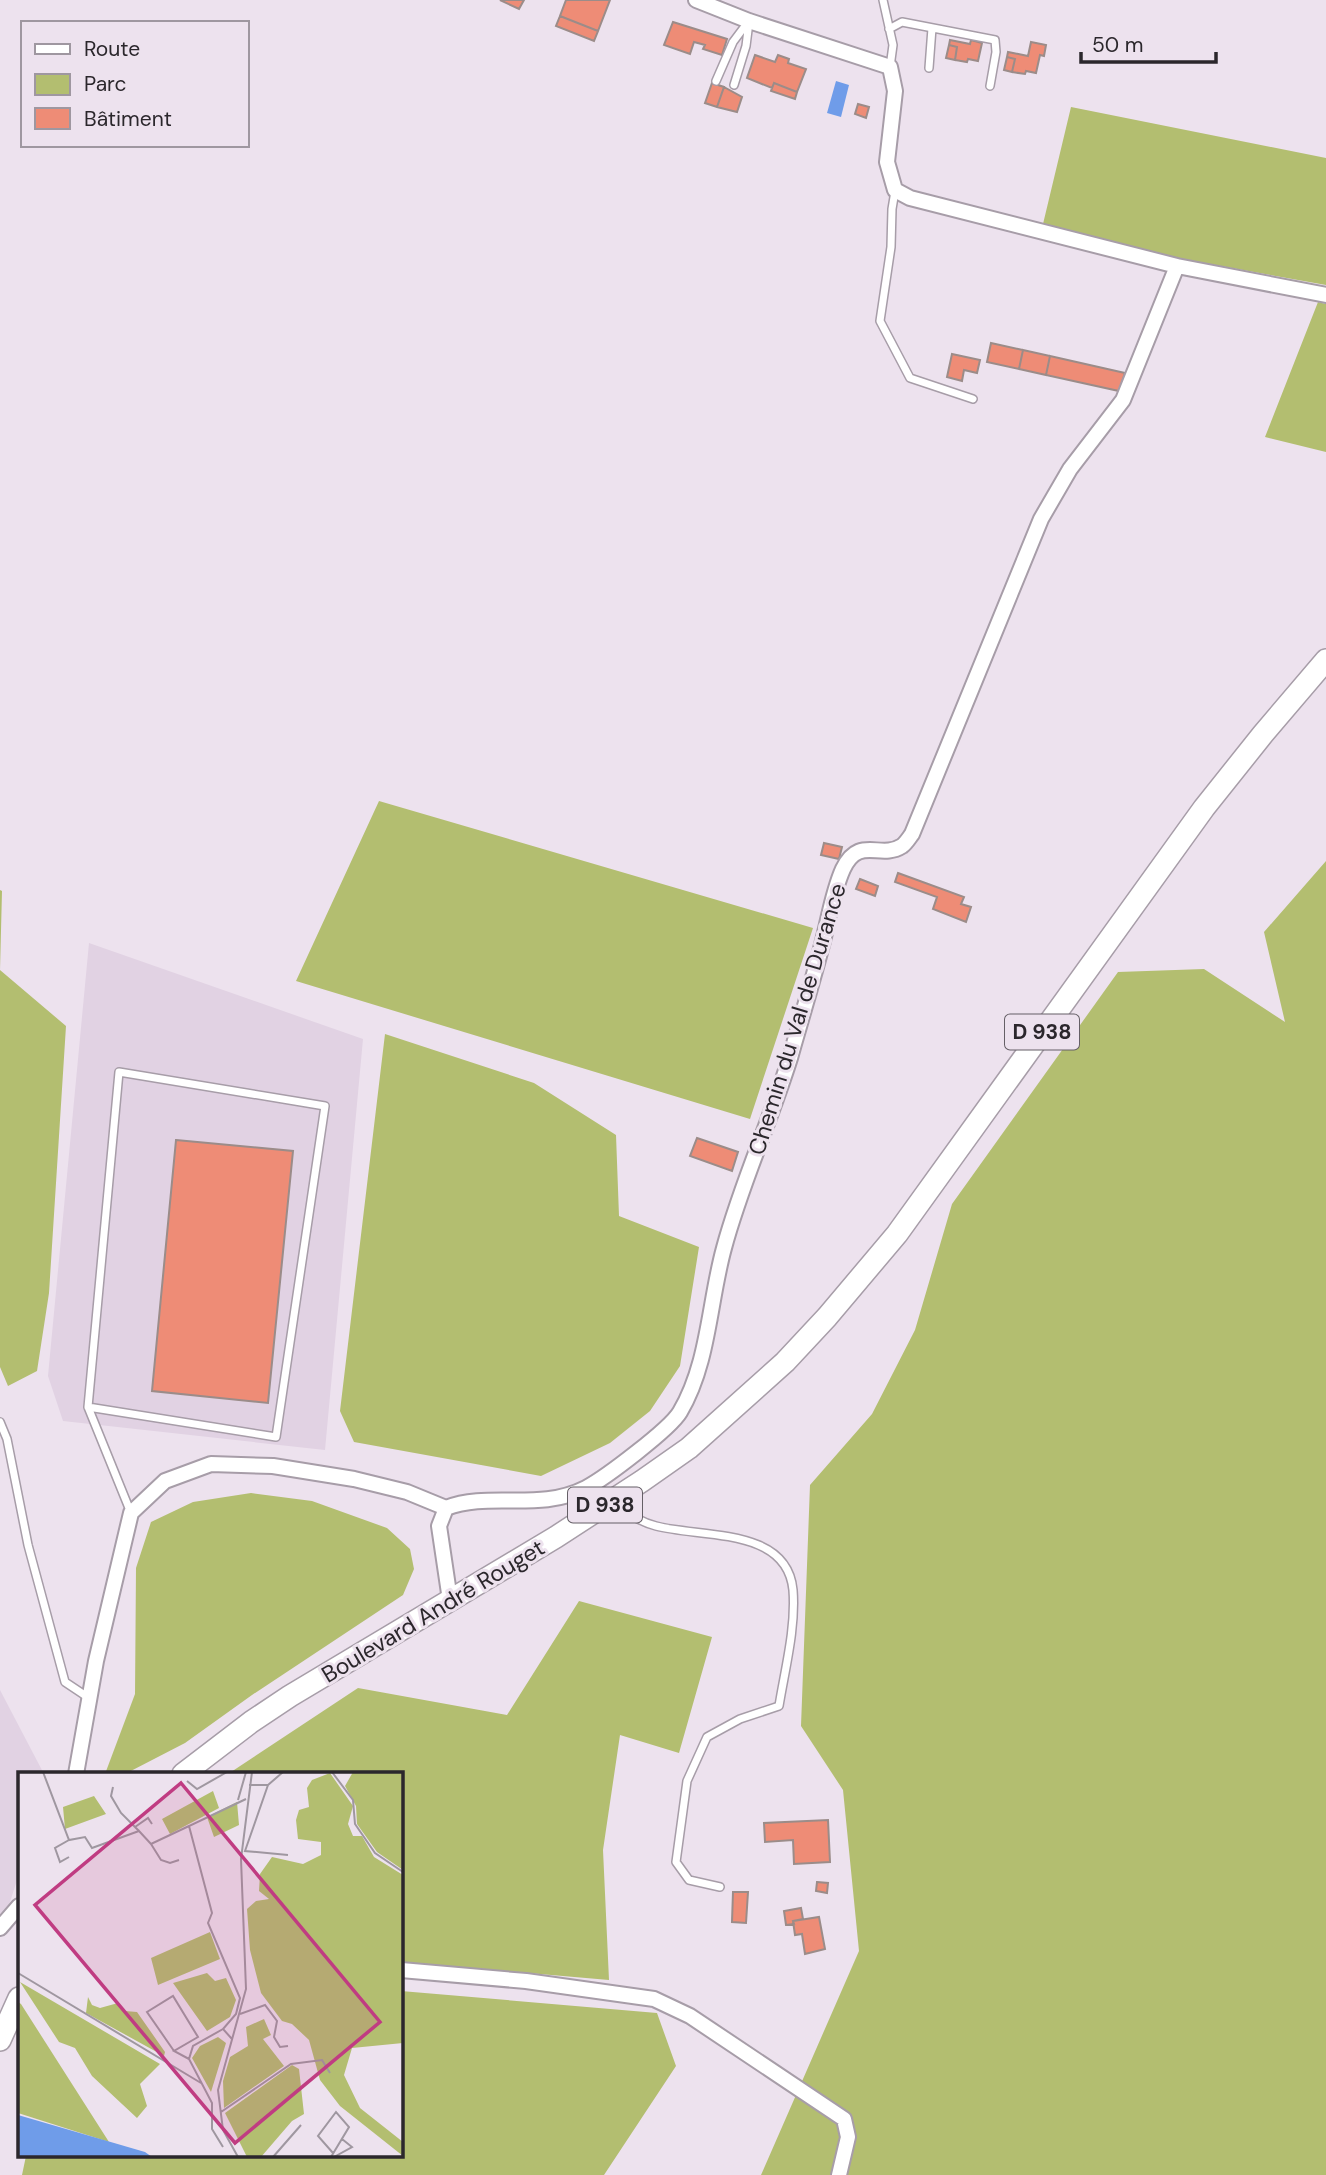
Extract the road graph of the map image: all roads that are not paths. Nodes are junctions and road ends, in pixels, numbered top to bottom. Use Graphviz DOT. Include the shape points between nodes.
graph roads {
  1 [pos="696,0"];
  2 [pos="883,0"];
  3 [pos="749,21"];
  4 [pos="932,28"];
  5 [pos="889,29"];
  6 [pos="890,67"];
  7 [pos="929,68"];
  8 [pos="716,81"];
  9 [pos="734,85"];
  10 [pos="990,86"];
  11 [pos="895,190"];
  12 [pos="1177,267"];
  13 [pos="1326,295"];
  14 [pos="973,399"];
  15 [pos="1326,660"];
  16 [pos="88,1406"];
  17 [pos="0,1422"];
  18 [pos="611,1502"];
  19 [pos="446,1508"];
  20 [pos="131,1513"];
  21 [pos="450,1600"];
  22 [pos="89,1698"];
  23 [pos="76,1772"];
  24 [pos="186,1772"];
  25 [pos="720,1887"];
  26 [pos="18,1907"];
  27 [pos="0,1928"];
  28 [pos="402,1970"];
  29 [pos="18,2000"];
  30 [pos="0,2040"];
  31 [pos="839,2175"];
  1 -- 3 [label="street"];
  2 -- 5 [label="lane"];
  3 -- 6 [label="street"];
  3 -- 8 [label="lane" via="733,42"];
  3 -- 9 [label="lane"];
  4 -- 5 [label="lane" via="902,22"];
  4 -- 7 [label="lane"];
  4 -- 10 [label="lane" via="995,40"];
  5 -- 6 [label="lane" via="893,45"];
  6 -- 11 [label="street" via="895,91 887,162"];
  11 -- 12 [label="street" via="910,198"];
  11 -- 14 [label="lane" via="880,321 910,378"];
  12 -- 13 [label="street"];
  12 -- 19 [label="street, Chemin du Val de Durance" via="1123,400 1070,469 1041,519 912,834 893,850 865,849 853,854 842,871 783,1080 724,1248 694,1385 679,1414 586,1488 535,1502 462,1502"];
  15 -- 18 [label="main road, Boulevard André Rouget / D 938" via="1204,808 897,1234 827,1317 690,1448"];
  16 -- 16 [label="lane" via="276,1437 325,1106 119,1072"];
  16 -- 20 [label="lane"];
  17 -- 22 [label="lane" via="65,1682"];
  18 -- 21 [label="main road, Boulevard André Rouget / D 938"];
  18 -- 25 [label="lane" via="659,1527 762,1545 787,1566 793,1615 779,1706 707,1737 687,1782 676,1862 689,1880"];
  19 -- 20 [label="street" via="407,1492 354,1479 272,1466 211,1464 165,1481"];
  19 -- 21 [label="street" via="439,1526"];
  20 -- 22 [label="street"];
  21 -- 24 [label="main road, Boulevard André Rouget / D 938" via="290,1696"];
  22 -- 23 [label="street"];
  26 -- 27 [label="street"];
  28 -- 31 [label="street" via="654,1999 690,2016 844,2119 848,2137"];
  29 -- 30 [label="main road"];
}
